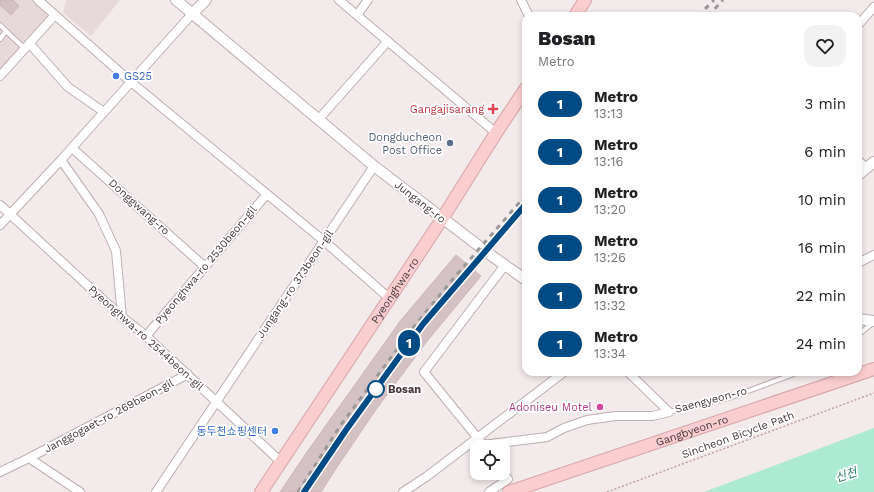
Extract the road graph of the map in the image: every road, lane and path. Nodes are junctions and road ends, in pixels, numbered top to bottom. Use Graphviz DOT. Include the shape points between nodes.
graph roads {
  1 [pos="38,0"];
  2 [pos="176,0"];
  3 [pos="206,0"];
  4 [pos="338,0"];
  5 [pos="368,0"];
  6 [pos="521,0"];
  7 [pos="586,0"];
  8 [pos="874,7"];
  9 [pos="527,12"];
  10 [pos="578,12"];
  11 [pos="192,14"];
  12 [pos="56,15"];
  13 [pos="357,15"];
  14 [pos="862,20"];
  15 [pos="0,25"];
  16 [pos="6,31"];
  17 [pos="0,39"];
  18 [pos="388,41"];
  19 [pos="28,47"];
  20 [pos="0,76"];
  21 [pos="131,82"];
  22 [pos="522,94"];
  23 [pos="104,112"];
  24 [pos="318,120"];
  25 [pos="496,133"];
  26 [pos="72,148"];
  27 [pos="61,160"];
  28 [pos="870,165"];
  29 [pos="374,166"];
  30 [pos="862,172"];
  31 [pos="267,194"];
  32 [pos="0,205"];
  33 [pos="10,214"];
  34 [pos="442,219"];
  35 [pos="0,225"];
  36 [pos="324,240"];
  37 [pos="874,255"];
  38 [pos="862,261"];
  39 [pos="505,265"];
  40 [pos="205,267"];
  41 [pos="522,277"];
  42 [pos="389,298"];
  43 [pos="122,317"];
  44 [pos="862,320"];
  45 [pos="874,321"];
  46 [pos="862,332"];
  47 [pos="146,336"];
  48 [pos="874,369"];
  49 [pos="862,373"];
  50 [pos="188,374"];
  51 [pos="559,376"];
  52 [pos="632,376"];
  53 [pos="787,376"];
  54 [pos="853,376"];
  55 [pos="874,393"];
  56 [pos="217,402"];
  57 [pos="669,412"];
  58 [pos="477,437"];
  59 [pos="479,440"];
  60 [pos="510,442"];
  61 [pos="29,458"];
  62 [pos="282,462"];
  63 [pos="0,472"];
  64 [pos="507,480"];
  65 [pos="80,492"];
  66 [pos="156,492"];
  67 [pos="262,492"];
  68 [pos="403,492"];
  69 [pos="489,492"];
  70 [pos="509,492"];
  71 [pos="607,492"];
  1 -- 12 [label="street"];
  2 -- 11 [label="street, Jungang-ro"];
  3 -- 11 [label="street"];
  4 -- 13 [label="street"];
  5 -- 13 [label="street"];
  6 -- 9 [label="street"];
  7 -- 10 [label="main road"];
  8 -- 14 [label="street"];
  11 -- 21 [label="street"];
  11 -- 24 [label="street, Jungang-ro"];
  12 -- 19 [label="street"];
  12 -- 21 [label="street"];
  13 -- 18 [label="street"];
  15 -- 16 [label="lane"];
  16 -- 17 [label="lane"];
  16 -- 19 [label="lane"];
  18 -- 24 [label="street"];
  18 -- 25 [label="street"];
  19 -- 20 [label="street"];
  19 -- 23 [label="street" via="68,87"];
  21 -- 23 [label="street"];
  21 -- 31 [label="street"];
  22 -- 25 [label="main road, Pyeonghwa-ro"];
  23 -- 26 [label="street"];
  24 -- 29 [label="street, Jungang-ro"];
  25 -- 34 [label="main road, Pyeonghwa-ro"];
  26 -- 27 [label="street"];
  26 -- 40 [label="street, Donggwang-ro"];
  27 -- 33 [label="street"];
  27 -- 43 [label="street" via="99,214 116,251"];
  28 -- 30 [label="street"];
  29 -- 34 [label="street, Jungang-ro"];
  29 -- 36 [label="street, Jungang-ro 373beon-gil"];
  31 -- 36 [label="street"];
  31 -- 40 [label="street, Pyeonghwa-ro 2530beon-gil"];
  32 -- 33 [label="street, Pyeonghwa-ro 2544beon-gil"];
  33 -- 35 [label="street"];
  33 -- 43 [label="street, Pyeonghwa-ro 2544beon-gil"];
  34 -- 39 [label="street, Jungang-ro"];
  34 -- 42 [label="main road, Pyeonghwa-ro"];
  36 -- 42 [label="street"];
  36 -- 56 [label="street, Jungang-ro 373beon-gil"];
  37 -- 38 [label="street"];
  39 -- 41 [label="street, Jungang-ro"];
  39 -- 58 [label="street" via="424,372"];
  40 -- 47 [label="street, Pyeonghwa-ro 2530beon-gil"];
  42 -- 62 [label="main road, Pyeonghwa-ro"];
  43 -- 47 [label="street, Pyeonghwa-ro 2544beon-gil"];
  44 -- 45 [label="street"];
  45 -- 46 [label="lane"];
  47 -- 50 [label="street, Pyeonghwa-ro 2544beon-gil"];
  48 -- 49 [label="main road, Gangbyeon-ro"];
  50 -- 56 [label="street, Pyeonghwa-ro 2544beon-gil"];
  50 -- 61 [label="street, Janggogaet-ro 269beon-gil"];
  51 -- 58 [label="street"];
  52 -- 57 [label="street"];
  53 -- 57 [label="lane, Saengyeon-ro" via="732,396"];
  54 -- 70 [label="main road, Gangbyeon-ro"];
  55 -- 71 [label="path, Sincheon Bicycle Path"];
  56 -- 62 [label="street, Pyeonghwa-ro 2544beon-gil"];
  56 -- 66 [label="street, Jungang-ro 373beon-gil"];
  57 -- 60 [label="street" via="653,416 616,416 587,420 547,437"];
  58 -- 59 [label="street"];
  58 -- 68 [label="street"];
  61 -- 63 [label="street, Janggogaet-ro 269beon-gil"];
  61 -- 65 [label="street, Janggogaet-ro 269beon-gil"];
  62 -- 67 [label="main road, Pyeonghwa-ro"];
  64 -- 69 [label="street"];
}
